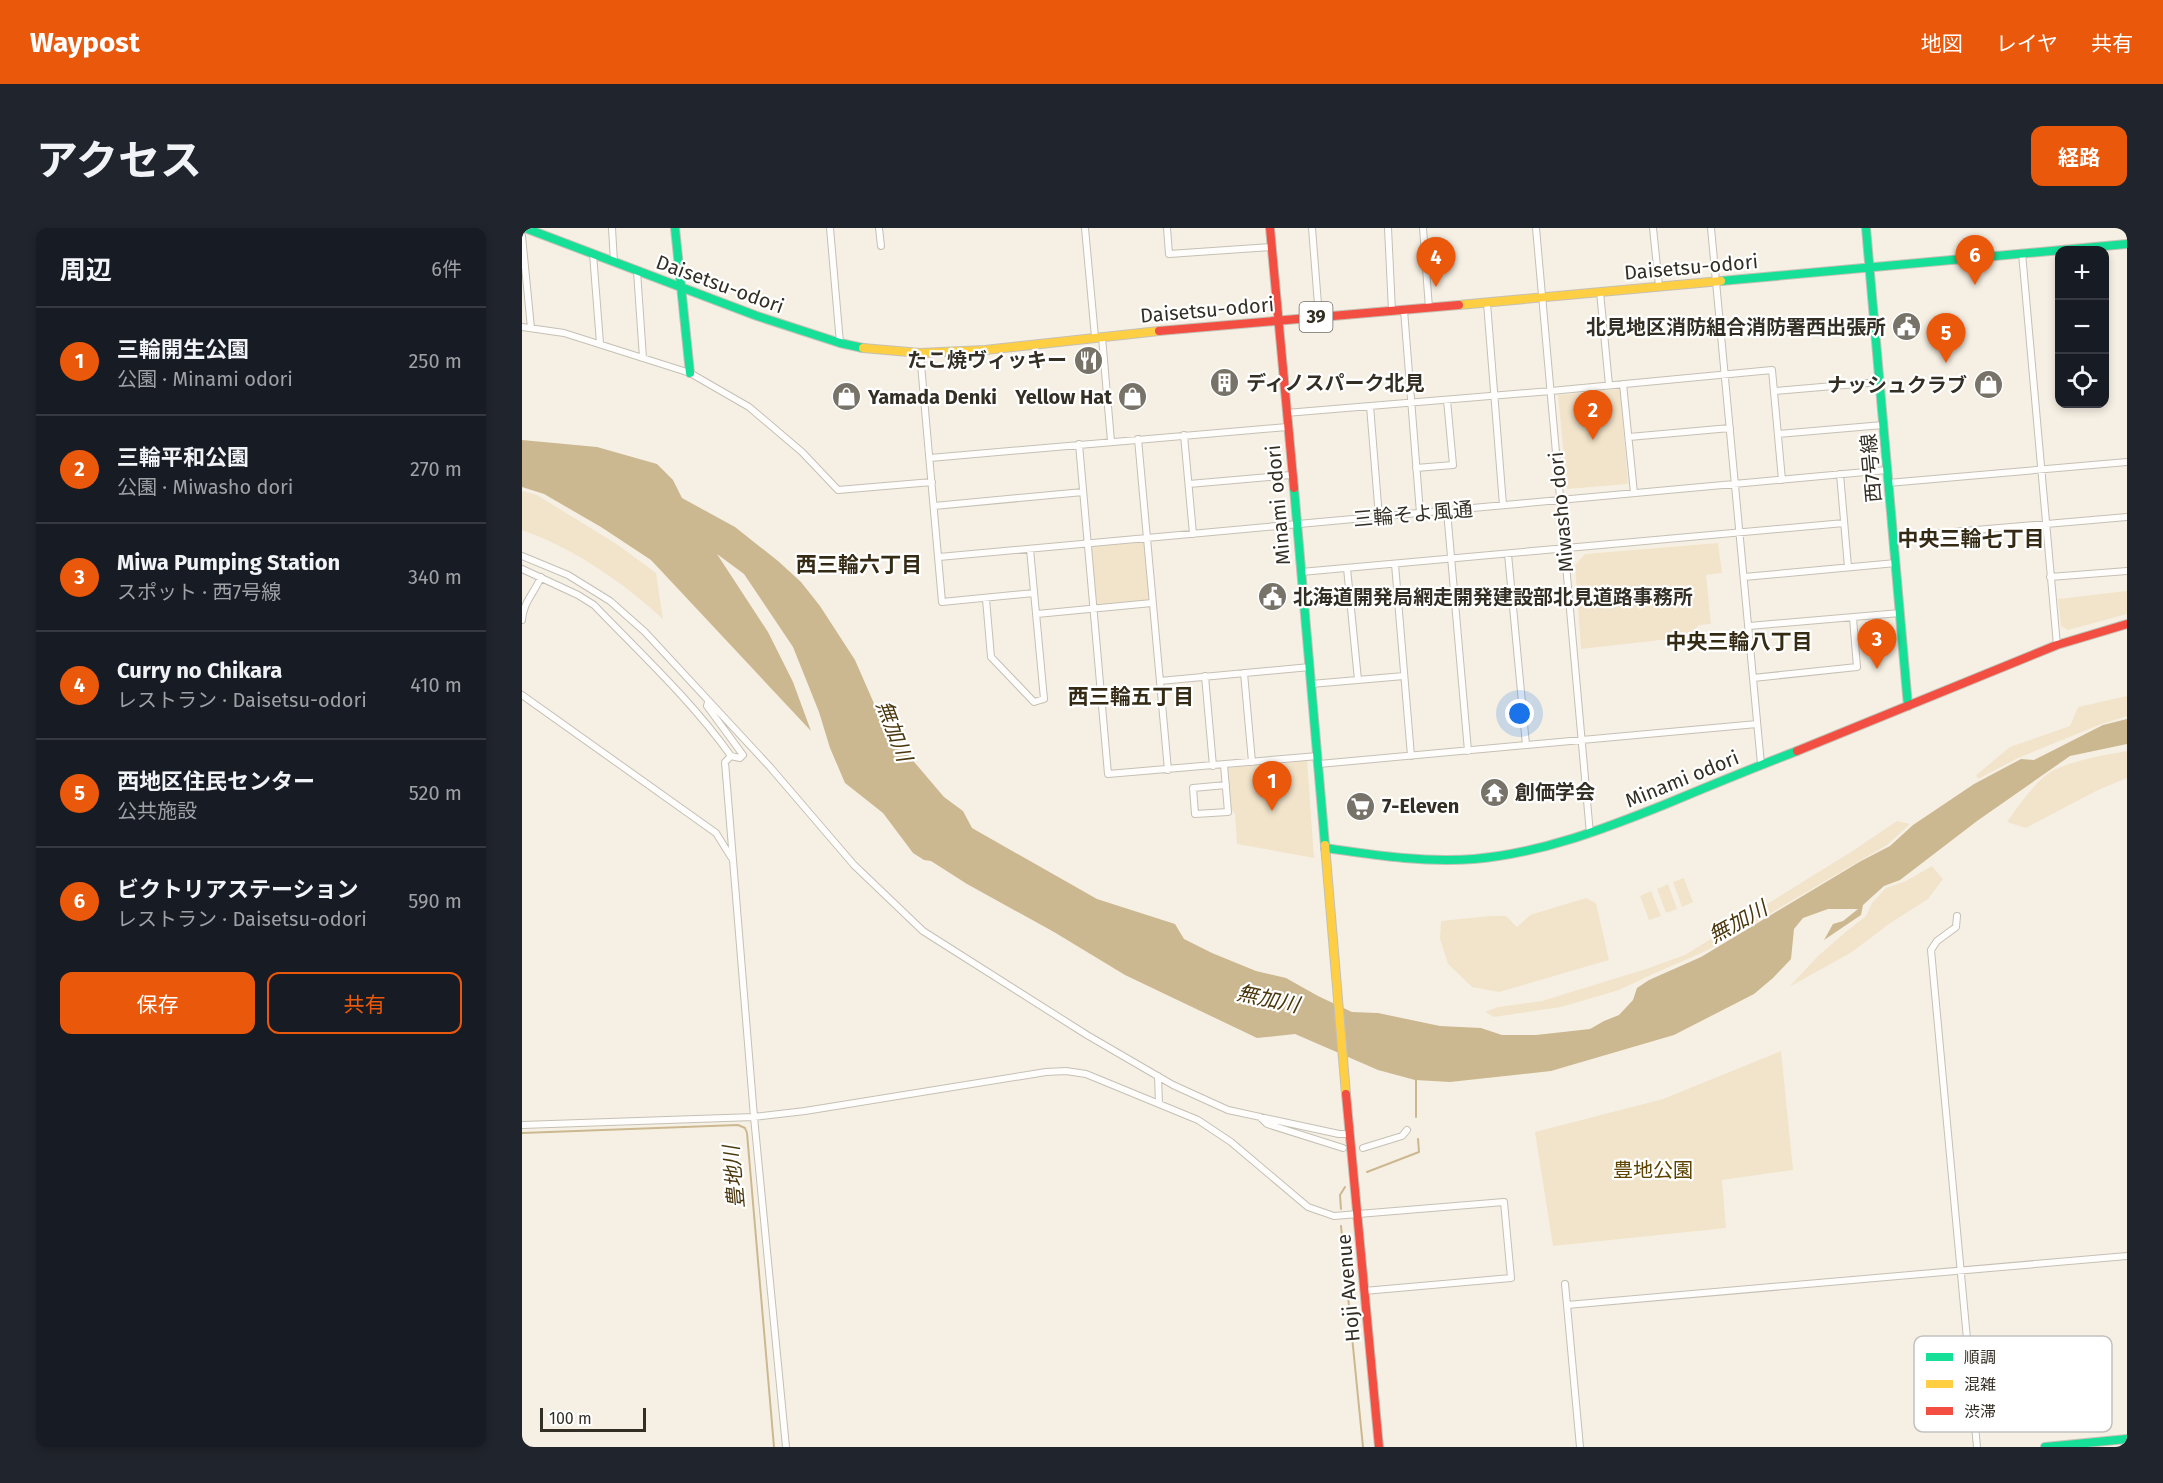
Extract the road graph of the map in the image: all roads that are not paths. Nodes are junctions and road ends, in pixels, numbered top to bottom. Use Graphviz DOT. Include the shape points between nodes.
graph roads {
  1 [pos="525,228"];
  2 [pos="612,228"];
  3 [pos="675,228"];
  4 [pos="830,228"];
  5 [pos="879,228"];
  6 [pos="1085,228"];
  7 [pos="1167,228"];
  8 [pos="1269,228"];
  9 [pos="1312,228"];
  10 [pos="1388,228"];
  11 [pos="1423,228"];
  12 [pos="1536,228"];
  13 [pos="1653,228"];
  14 [pos="1711,228"];
  15 [pos="1866,228"];
  16 [pos="522,236"];
  17 [pos="2127,244"];
  18 [pos="880,246"];
  19 [pos="1271,248"];
  20 [pos="2022,253"];
  21 [pos="592,254"];
  22 [pos="614,262"];
  23 [pos="1869,267"];
  24 [pos="637,271"];
  25 [pos="1716,281"];
  26 [pos="681,286"];
  27 [pos="1659,286"];
  28 [pos="1599,292"];
  29 [pos="1542,298"];
  30 [pos="1487,303"];
  31 [pos="1429,308"];
  32 [pos="1404,310"];
  33 [pos="1392,311"];
  34 [pos="1319,317"];
  35 [pos="1277,320"];
  36 [pos="522,327"];
  37 [pos="531,328"];
  38 [pos="1099,337"];
  39 [pos="600,343"];
  40 [pos="840,343"];
  41 [pos="920,353"];
  42 [pos="643,358"];
  43 [pos="690,373"];
  44 [pos="1725,375"];
  45 [pos="1880,382"];
  46 [pos="1623,384"];
  47 [pos="1609,385"];
  48 [pos="1551,391"];
  49 [pos="1774,391"];
  50 [pos="1494,396"];
  51 [pos="1447,400"];
  52 [pos="1411,403"];
  53 [pos="1370,406"];
  54 [pos="1286,413"];
  55 [pos="1883,425"];
  56 [pos="1287,427"];
  57 [pos="1730,428"];
  58 [pos="1778,434"];
  59 [pos="1184,435"];
  60 [pos="1629,437"];
  61 [pos="1138,439"];
  62 [pos="1111,441"];
  63 [pos="1079,444"];
  64 [pos="930,458"];
  65 [pos="2127,462"];
  66 [pos="1416,468"];
  67 [pos="1887,470"];
  68 [pos="2041,470"];
  69 [pos="1840,474"];
  70 [pos="1291,475"];
  71 [pos="1782,480"];
  72 [pos="932,482"];
  73 [pos="1888,483"];
  74 [pos="1189,484"];
  75 [pos="1736,484"];
  76 [pos="1083,492"];
  77 [pos="1634,493"];
  78 [pos="1560,500"];
  79 [pos="1503,505"];
  80 [pos="934,506"];
  81 [pos="1446,511"];
  82 [pos="1420,513"];
  83 [pos="1379,517"];
  84 [pos="2127,517"];
  85 [pos="1844,523"];
  86 [pos="2046,524"];
  87 [pos="1296,525"];
  88 [pos="1740,533"];
  89 [pos="1193,534"];
  90 [pos="1894,537"];
  91 [pos="1146,538"];
  92 [pos="1088,543"];
  93 [pos="1030,549"];
  94 [pos="1564,549"];
  95 [pos="1508,554"];
  96 [pos="522,556"];
  97 [pos="939,557"];
  98 [pos="1451,559"];
  99 [pos="1896,563"];
  100 [pos="1395,564"];
  101 [pos="1848,567"];
  102 [pos="1347,568"];
  103 [pos="522,569"];
  104 [pos="2127,571"];
  105 [pos="1300,572"];
  106 [pos="541,577"];
  107 [pos="1744,577"];
  108 [pos="2050,577"];
  109 [pos="1034,593"];
  110 [pos="986,599"];
  111 [pos="1152,603"];
  112 [pos="1094,609"];
  113 [pos="1037,614"];
  114 [pos="1900,614"];
  115 [pos="1853,618"];
  116 [pos="522,620"];
  117 [pos="2127,624"];
  118 [pos="1749,626"];
  119 [pos="2057,645"];
  120 [pos="1310,667"];
  121 [pos="1245,674"];
  122 [pos="1205,676"];
  123 [pos="1404,676"];
  124 [pos="1753,678"];
  125 [pos="1358,680"];
  126 [pos="1160,681"];
  127 [pos="1311,684"];
  128 [pos="522,695"];
  129 [pos="708,702"];
  130 [pos="1908,706"];
  131 [pos="1757,724"];
  132 [pos="1582,740"];
  133 [pos="1526,745"];
  134 [pos="1468,751"];
  135 [pos="731,756"];
  136 [pos="1411,756"];
  137 [pos="1318,760"];
  138 [pos="1252,762"];
  139 [pos="1761,764"];
  140 [pos="1224,765"];
  141 [pos="1213,766"];
  142 [pos="1168,770"];
  143 [pos="1226,785"];
  144 [pos="1590,834"];
  145 [pos="1325,848"];
  146 [pos="732,858"];
  147 [pos="1957,916"];
  148 [pos="1158,1077"];
  149 [pos="1159,1104"];
  150 [pos="1260,1116"];
  151 [pos="754,1117"];
  152 [pos="522,1125"];
  153 [pos="1407,1130"];
  154 [pos="1350,1131"];
  155 [pos="1343,1148"];
  156 [pos="1364,1148"];
  157 [pos="1358,1215"];
  158 [pos="2127,1256"];
  159 [pos="1960,1271"];
  160 [pos="1565,1284"];
  161 [pos="1364,1291"];
  162 [pos="1567,1305"];
  163 [pos="1966,1336"];
  164 [pos="1976,1432"];
  165 [pos="2127,1440"];
  166 [pos="786,1447"];
  167 [pos="1379,1447"];
  168 [pos="1580,1447"];
  169 [pos="1977,1447"];
  170 [pos="2045,1447"];
  1 -- 21 [label="main road, Daisetsu-odori / 39"];
  2 -- 22 [label="street"];
  3 -- 26 [label="main road"];
  4 -- 40 [label="street"];
  5 -- 18 [label="street"];
  6 -- 38 [label="street"];
  7 -- 19 [label="street" via="1169,254"];
  8 -- 19 [label="main road, Minami odori"];
  9 -- 34 [label="street"];
  10 -- 33 [label="street"];
  11 -- 31 [label="street"];
  12 -- 29 [label="street, Miwasho dori"];
  13 -- 27 [label="street"];
  14 -- 25 [label="street"];
  15 -- 23 [label="main road, 西7号線"];
  16 -- 37 [label="street"];
  17 -- 20 [label="main road, Daisetsu-odori / 39"];
  19 -- 35 [label="main road, Minami odori"];
  20 -- 23 [label="main road, Daisetsu-odori / 39"];
  20 -- 68 [label="street"];
  21 -- 22 [label="main road, Daisetsu-odori / 39"];
  21 -- 39 [label="street"];
  22 -- 24 [label="main road, Daisetsu-odori / 39"];
  23 -- 25 [label="main road, Daisetsu-odori / 39"];
  23 -- 45 [label="main road, 西7号線"];
  24 -- 26 [label="main road, Daisetsu-odori / 39"];
  24 -- 42 [label="street"];
  25 -- 27 [label="main road, Daisetsu-odori / 39"];
  25 -- 44 [label="street"];
  26 -- 40 [label="main road, Daisetsu-odori / 39"];
  26 -- 43 [label="main road"];
  27 -- 28 [label="main road, Daisetsu-odori / 39"];
  28 -- 29 [label="main road, Daisetsu-odori / 39"];
  28 -- 47 [label="street"];
  29 -- 30 [label="main road, Daisetsu-odori / 39"];
  29 -- 48 [label="street, Miwasho dori"];
  30 -- 31 [label="main road, Daisetsu-odori / 39"];
  30 -- 50 [label="street"];
  31 -- 32 [label="main road, Daisetsu-odori / 39"];
  32 -- 33 [label="main road, Daisetsu-odori / 39"];
  32 -- 52 [label="street"];
  33 -- 34 [label="main road, Daisetsu-odori / 39"];
  34 -- 35 [label="main road, Daisetsu-odori / 39"];
  35 -- 38 [label="main road, Daisetsu-odori / 39"];
  35 -- 54 [label="main road, Minami odori"];
  36 -- 37 [label="street"];
  37 -- 39 [label="street"];
  38 -- 41 [label="main road, Daisetsu-odori / 39"];
  38 -- 62 [label="street"];
  39 -- 42 [label="street"];
  40 -- 41 [label="main road, Daisetsu-odori / 39"];
  41 -- 64 [label="street"];
  42 -- 43 [label="street"];
  43 -- 72 [label="street" via="748,407 802,452 838,490"];
  44 -- 46 [label="street"];
  44 -- 49 [label="street" via="1772,370"];
  44 -- 57 [label="street"];
  45 -- 49 [label="street"];
  45 -- 55 [label="main road, 西7号線"];
  46 -- 47 [label="street"];
  46 -- 60 [label="street"];
  47 -- 48 [label="street"];
  48 -- 50 [label="street"];
  48 -- 78 [label="street, Miwasho dori"];
  49 -- 58 [label="street"];
  50 -- 51 [label="street"];
  50 -- 79 [label="street"];
  51 -- 52 [label="street"];
  51 -- 66 [label="street" via="1453,465"];
  52 -- 53 [label="street"];
  52 -- 66 [label="street"];
  53 -- 54 [label="street"];
  53 -- 83 [label="street"];
  54 -- 56 [label="main road, Minami odori"];
  55 -- 58 [label="street"];
  55 -- 67 [label="main road, 西7号線"];
  56 -- 59 [label="street"];
  56 -- 70 [label="main road, Minami odori"];
  57 -- 60 [label="street"];
  57 -- 75 [label="street"];
  58 -- 71 [label="street"];
  59 -- 61 [label="street"];
  59 -- 74 [label="street"];
  60 -- 77 [label="street"];
  61 -- 62 [label="street"];
  61 -- 91 [label="street"];
  62 -- 63 [label="street"];
  63 -- 64 [label="street"];
  63 -- 76 [label="street"];
  64 -- 72 [label="street"];
  65 -- 68 [label="street"];
  66 -- 82 [label="street"];
  67 -- 69 [label="street, 三輪そよ風通"];
  67 -- 73 [label="main road, 西7号線"];
  68 -- 73 [label="street"];
  68 -- 86 [label="street"];
  69 -- 71 [label="street, 三輪そよ風通"];
  69 -- 85 [label="street"];
  70 -- 74 [label="street"];
  70 -- 87 [label="main road, Minami odori"];
  71 -- 75 [label="street, 三輪そよ風通"];
  72 -- 80 [label="street"];
  73 -- 90 [label="main road, 西7号線"];
  74 -- 89 [label="street"];
  75 -- 77 [label="street, 三輪そよ風通"];
  75 -- 88 [label="street"];
  76 -- 80 [label="street"];
  76 -- 92 [label="street"];
  77 -- 78 [label="street, 三輪そよ風通"];
  78 -- 79 [label="street, 三輪そよ風通"];
  78 -- 94 [label="street, Miwasho dori"];
  79 -- 81 [label="street, 三輪そよ風通"];
  80 -- 97 [label="street"];
  81 -- 82 [label="street, 三輪そよ風通"];
  81 -- 98 [label="street"];
  82 -- 83 [label="street, 三輪そよ風通"];
  83 -- 87 [label="street, 三輪そよ風通"];
  84 -- 86 [label="street"];
  85 -- 88 [label="street"];
  85 -- 101 [label="street"];
  86 -- 90 [label="street"];
  86 -- 108 [label="street"];
  87 -- 89 [label="street, 三輪そよ風通"];
  87 -- 105 [label="main road, Minami odori"];
  88 -- 94 [label="street"];
  88 -- 107 [label="street"];
  89 -- 91 [label="street, 三輪そよ風通"];
  90 -- 99 [label="main road, 西7号線"];
  91 -- 92 [label="street, 三輪そよ風通"];
  91 -- 111 [label="street"];
  92 -- 93 [label="street, 三輪そよ風通"];
  92 -- 112 [label="street"];
  93 -- 97 [label="street, 三輪そよ風通"];
  93 -- 109 [label="street"];
  94 -- 95 [label="street"];
  94 -- 132 [label="street, Miwasho dori"];
  95 -- 98 [label="street"];
  95 -- 133 [label="street"];
  96 -- 129 [label="street" via="568,575 610,601 645,632"];
  97 -- 110 [label="street" via="942,602"];
  98 -- 100 [label="street"];
  98 -- 134 [label="street"];
  99 -- 101 [label="street"];
  99 -- 114 [label="main road, 西7号線"];
  100 -- 102 [label="street"];
  100 -- 123 [label="street"];
  101 -- 107 [label="street"];
  102 -- 105 [label="street"];
  102 -- 125 [label="street"];
  103 -- 106 [label="street"];
  104 -- 108 [label="street"];
  105 -- 120 [label="main road, Minami odori"];
  106 -- 116 [label="street" via="526,602"];
  106 -- 135 [label="street" via="594,605 686,700"];
  107 -- 118 [label="street"];
  108 -- 119 [label="street"];
  109 -- 110 [label="street"];
  109 -- 113 [label="street"];
  110 -- 113 [label="street" via="991,657 1034,702 1044,699"];
  111 -- 112 [label="street"];
  111 -- 126 [label="street"];
  112 -- 113 [label="street"];
  112 -- 142 [label="street" via="1107,774"];
  114 -- 115 [label="street"];
  114 -- 130 [label="main road, 西7号線"];
  115 -- 118 [label="street"];
  115 -- 124 [label="street" via="1857,667"];
  117 -- 119 [label="main road, Minami odori"];
  118 -- 124 [label="street"];
  119 -- 130 [label="main road, Minami odori"];
  120 -- 121 [label="street"];
  120 -- 127 [label="main road, Minami odori"];
  121 -- 122 [label="street"];
  121 -- 138 [label="street"];
  122 -- 126 [label="street"];
  122 -- 141 [label="street"];
  123 -- 125 [label="street"];
  123 -- 136 [label="street"];
  124 -- 131 [label="street"];
  125 -- 127 [label="street"];
  126 -- 142 [label="street"];
  127 -- 137 [label="main road, Minami odori"];
  128 -- 146 [label="street" via="716,833"];
  129 -- 135 [label="street" via="707,706 742,755"];
  129 -- 148 [label="street" via="854,865 923,931"];
  130 -- 139 [label="main road, Minami odori"];
  131 -- 132 [label="street"];
  131 -- 139 [label="street"];
  132 -- 133 [label="street"];
  132 -- 144 [label="street, Miwasho dori"];
  133 -- 134 [label="street"];
  134 -- 136 [label="street"];
  135 -- 146 [label="street" via="725,762"];
  136 -- 137 [label="street"];
  137 -- 138 [label="street"];
  137 -- 145 [label="main road, Minami odori"];
  138 -- 140 [label="street"];
  139 -- 144 [label="main road, Minami odori"];
  140 -- 141 [label="street"];
  140 -- 143 [label="street"];
  141 -- 142 [label="street"];
  143 -- 143 [label="street" via="1228,812 1195,814 1193,788"];
  144 -- 145 [label="main road, Minami odori" via="1544,848 1472,859 1415,859"];
  145 -- 154 [label="main road, Hoji Avenue"];
  146 -- 151 [label="street"];
  147 -- 159 [label="street" via="1956,927 1931,950"];
  148 -- 149 [label="street"];
  148 -- 150 [label="street" via="1228,1110"];
  149 -- 151 [label="street" via="1086,1074 1046,1071"];
  149 -- 157 [label="street" via="1198,1120 1231,1142 1308,1207 1334,1216"];
  150 -- 154 [label="street" via="1339,1134"];
  150 -- 155 [label="street" via="1267,1124"];
  151 -- 152 [label="street"];
  151 -- 166 [label="street"];
  153 -- 156 [label="street" via="1402,1136"];
  154 -- 157 [label="main road, Hoji Avenue"];
  157 -- 161 [label="main road, Hoji Avenue"];
  157 -- 161 [label="street" via="1504,1202 1511,1278"];
  158 -- 159 [label="street"];
  159 -- 162 [label="street"];
  159 -- 163 [label="street"];
  160 -- 162 [label="street"];
  161 -- 167 [label="main road, Hoji Avenue"];
  162 -- 168 [label="street"];
  164 -- 169 [label="street"];
  165 -- 170 [label="main road"];
}
